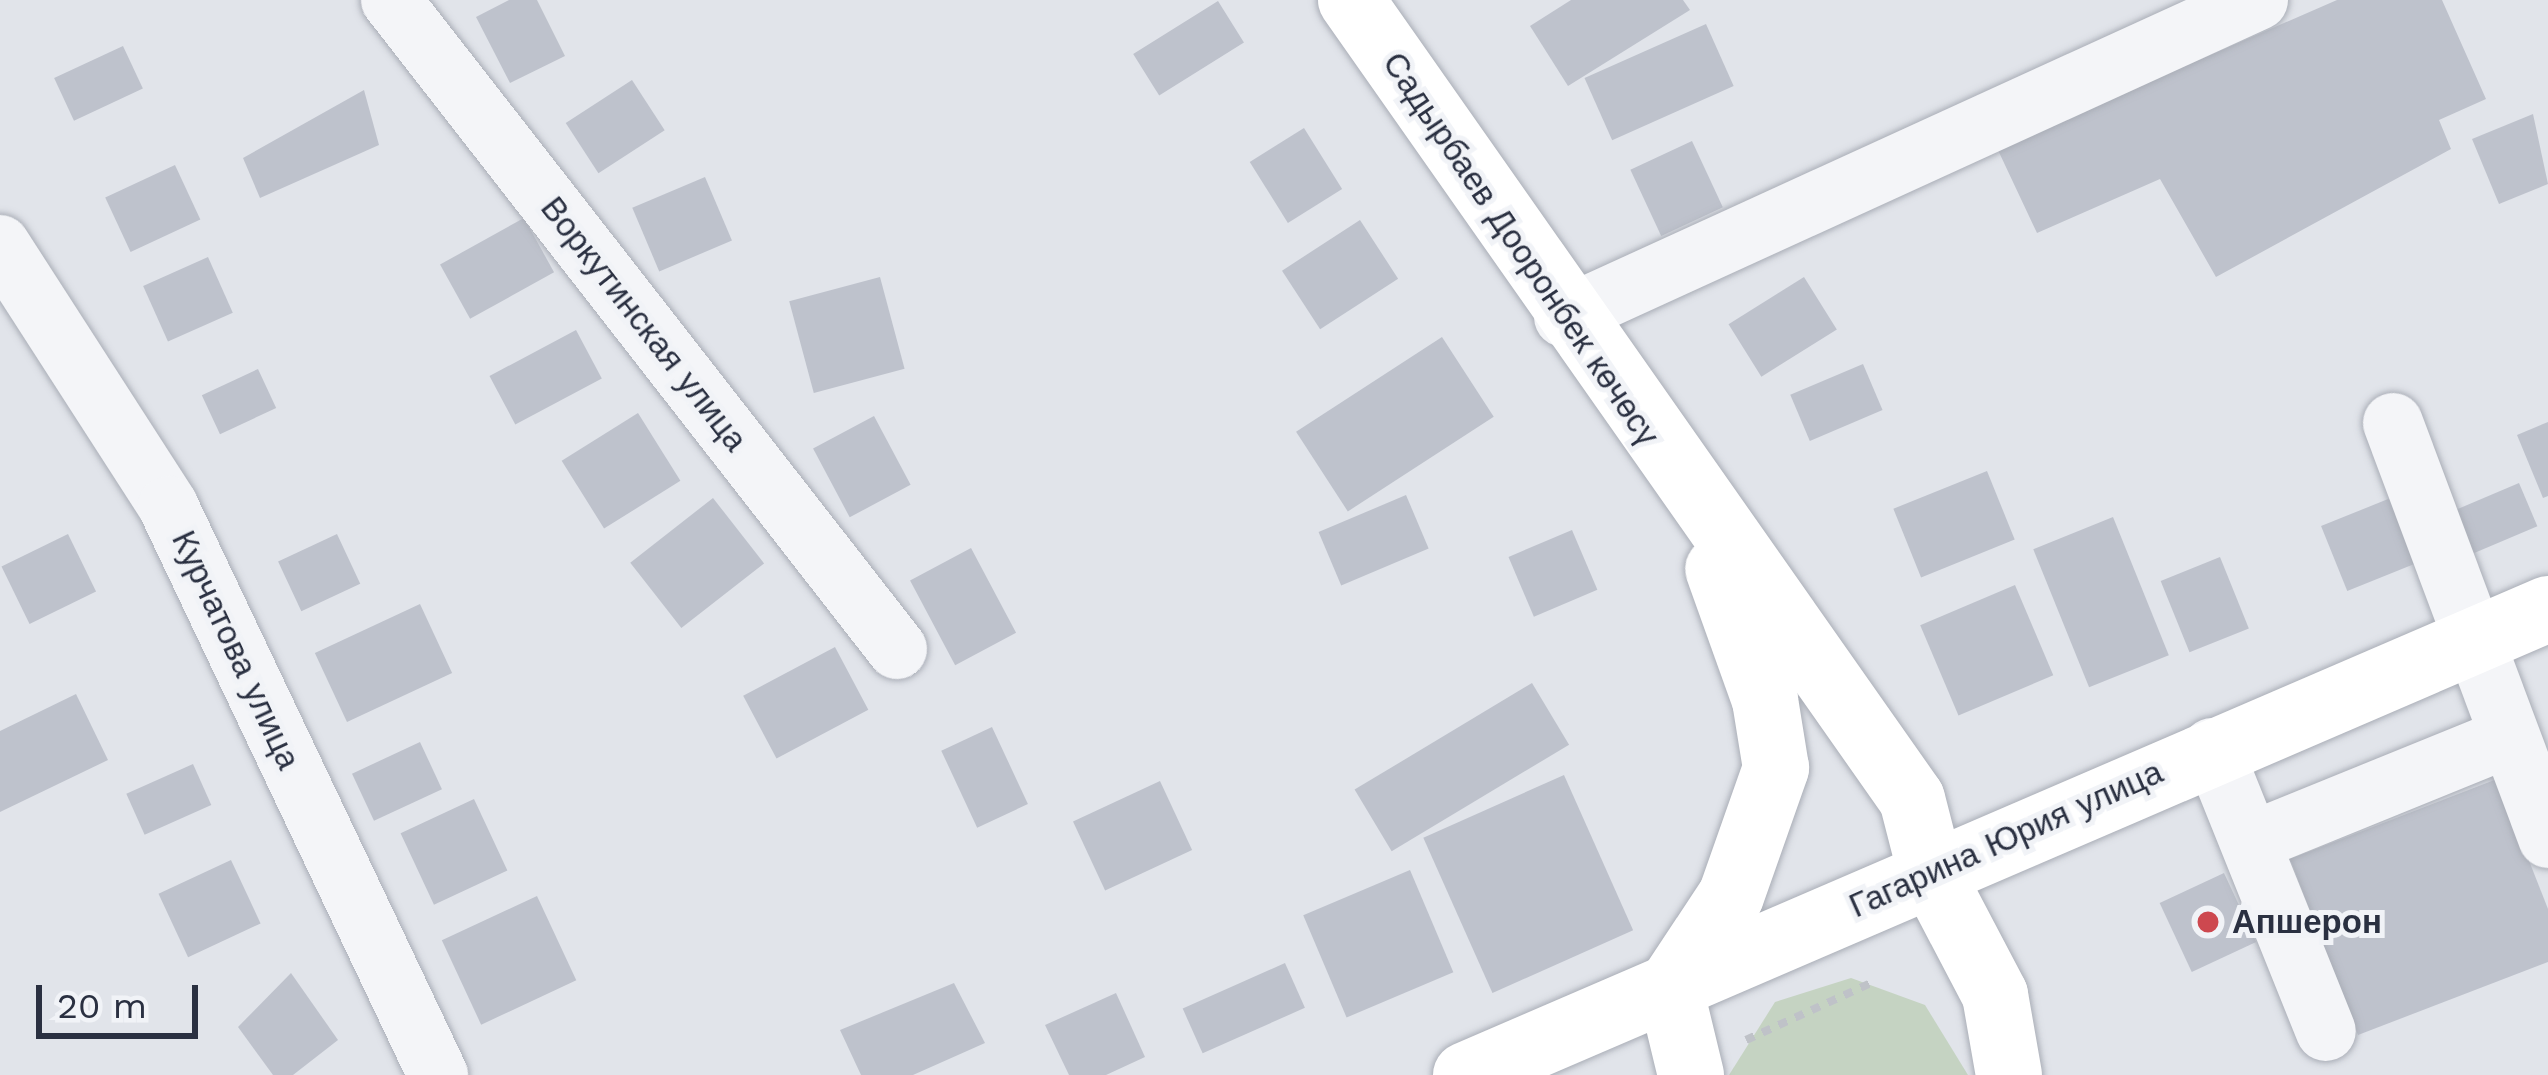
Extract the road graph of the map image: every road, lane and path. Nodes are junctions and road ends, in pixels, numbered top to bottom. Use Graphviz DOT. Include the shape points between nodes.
graph roads {
  1 [pos="392,0"];
  2 [pos="1351,0"];
  3 [pos="2258,0"];
  4 [pos="2156,20"];
  5 [pos="0,245"];
  6 [pos="1564,316"];
  7 [pos="2393,424"];
  8 [pos="1693,498"];
  9 [pos="2548,609"];
  10 [pos="2473,639"];
  11 [pos="897,649"];
  12 [pos="2509,737"];
  13 [pos="2212,748"];
  14 [pos="2548,838"];
  15 [pos="2252,842"];
  16 [pos="1931,873"];
  17 [pos="1870,983"];
  18 [pos="1670,988"];
  19 [pos="2326,1031"];
  20 [pos="1746,1040"];
  21 [pos="2008,1073"];
  22 [pos="438,1075"];
  23 [pos="1466,1075"];
  24 [pos="1691,1075"];
  1 -- 11 [label="street, Воркутинская улица"];
  2 -- 6 [label="main road, Садырбаев Дооронбек көчөсү"];
  3 -- 4 [label="street"];
  4 -- 6 [label="street"];
  5 -- 22 [label="street, Курчатова улица" via="168,506"];
  6 -- 8 [label="main road, Садырбаев Дооронбек көчөсү"];
  7 -- 10 [label="street"];
  8 -- 16 [label="main road, Садырбаев Дооронбек көчөсү" via="1912,799"];
  8 -- 18 [label="main road" via="1765,700 1776,768 1731,896"];
  9 -- 10 [label="main road, Гагарина Юрия улица"];
  10 -- 12 [label="street"];
  10 -- 13 [label="main road, Гагарина Юрия улица"];
  12 -- 14 [label="street"];
  12 -- 15 [label="street"];
  13 -- 15 [label="street"];
  13 -- 16 [label="main road, Гагарина Юрия улица"];
  15 -- 19 [label="street"];
  16 -- 18 [label="main road, Гагарина Юрия улица"];
  16 -- 21 [label="main road, Садырбаев Дооронбек көчөсү" via="1994,995"];
  17 -- 20 [label="path"];
  18 -- 23 [label="main road, Гагарина Юрия улица"];
  18 -- 24 [label="main road"];
}
